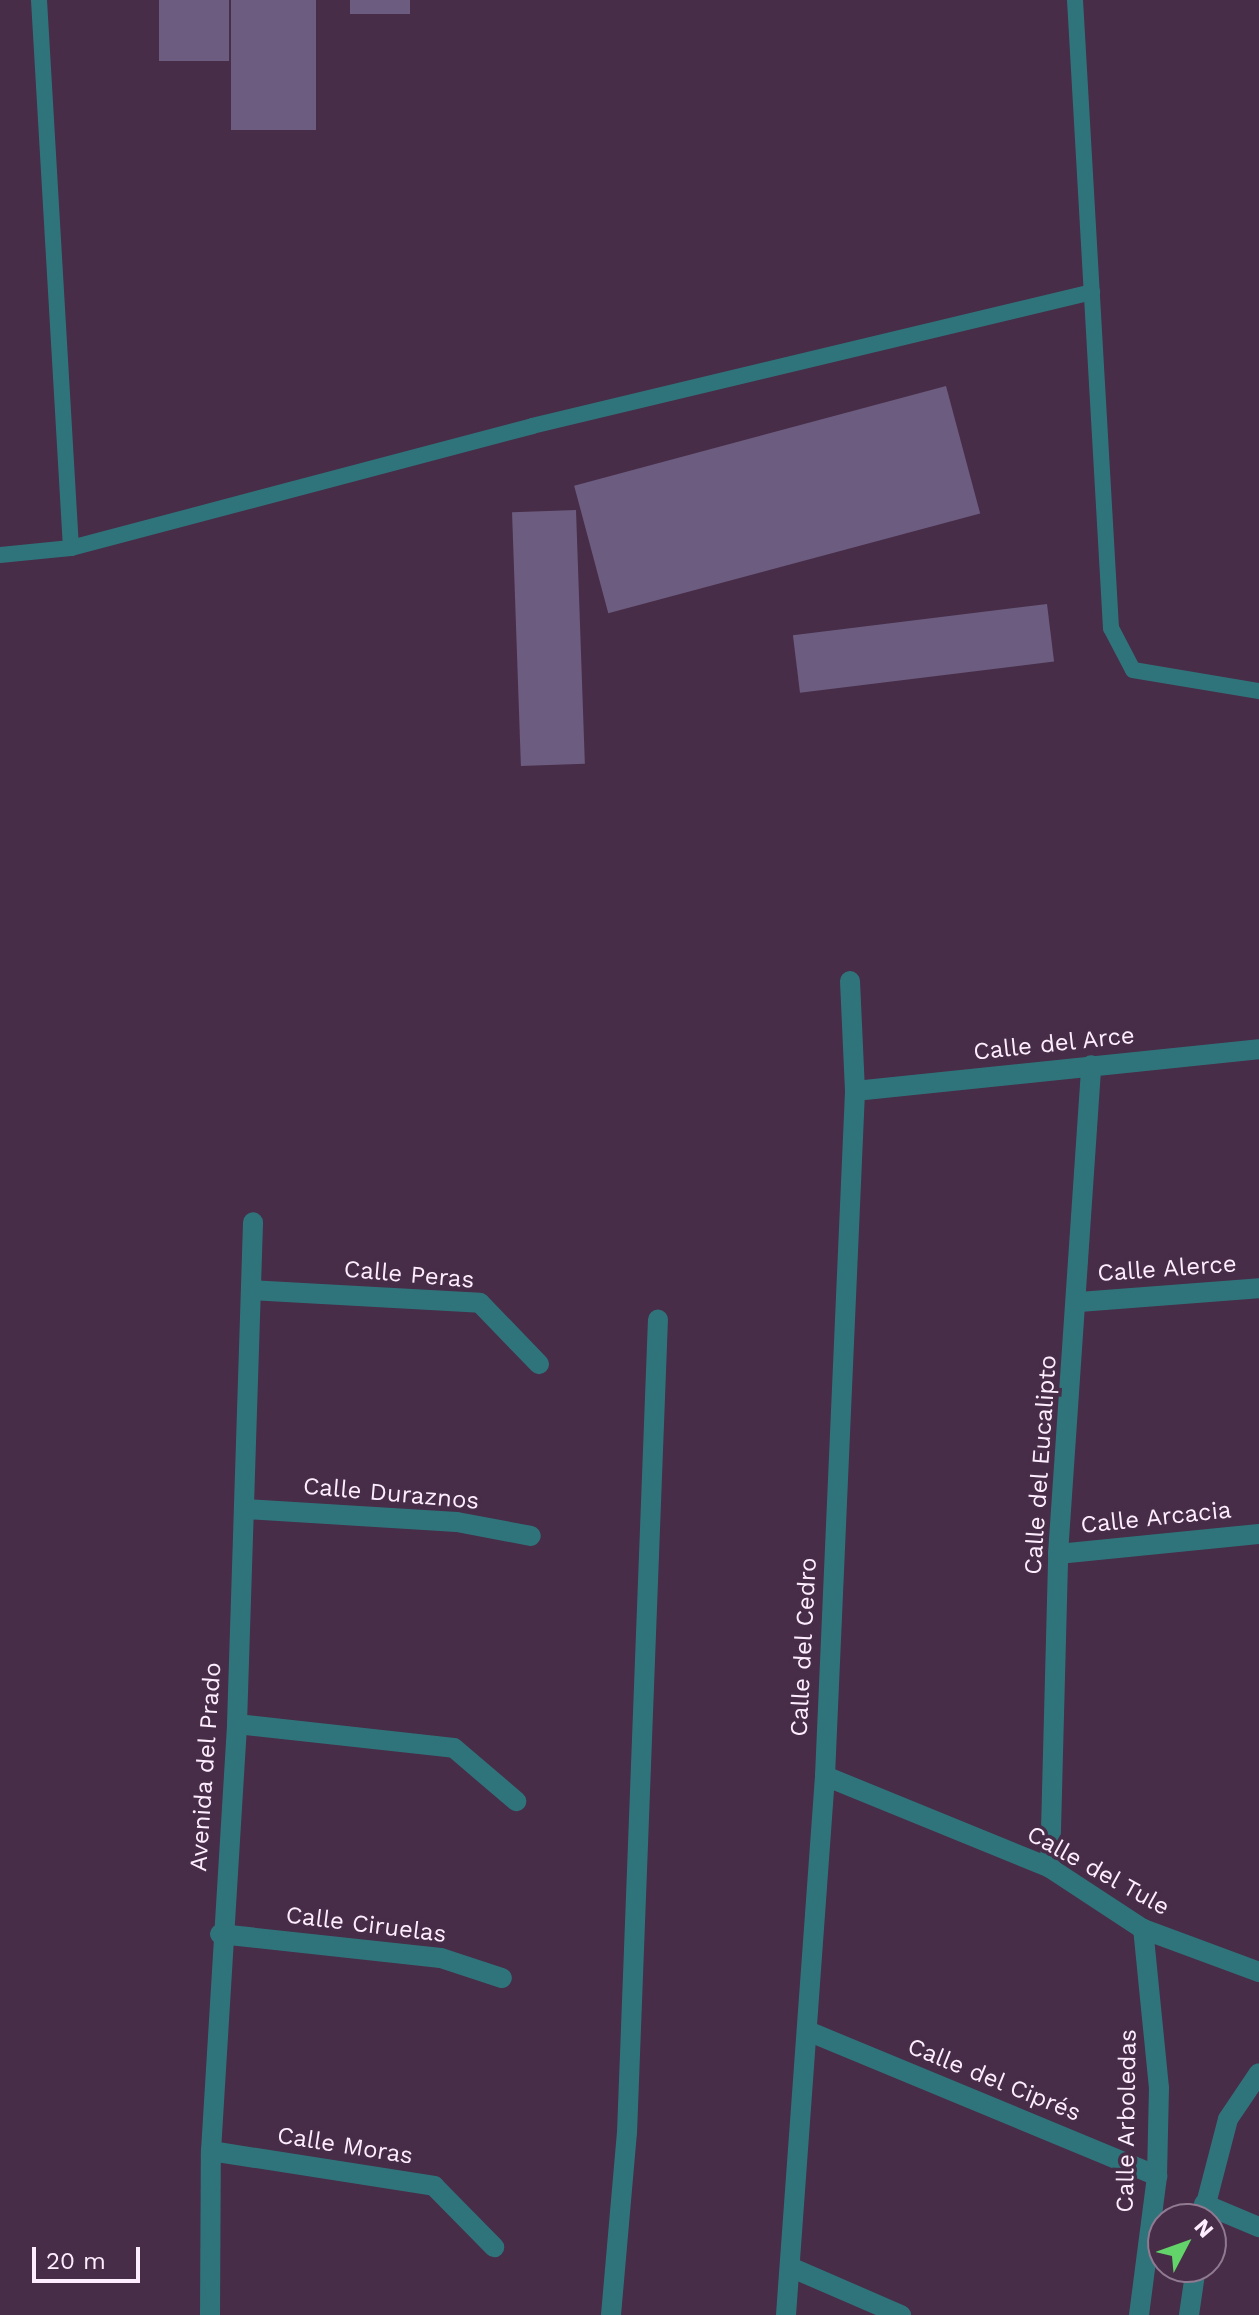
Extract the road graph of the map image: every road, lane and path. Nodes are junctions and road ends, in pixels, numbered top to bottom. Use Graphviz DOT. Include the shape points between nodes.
graph roads {
  1 [pos="39,0"];
  2 [pos="1075,0"];
  3 [pos="1092,292"];
  4 [pos="71,548"];
  5 [pos="0,555"];
  6 [pos="1259,691"];
  7 [pos="850,981"];
  8 [pos="1259,1049"];
  9 [pos="1091,1065"];
  10 [pos="855,1091"];
  11 [pos="253,1222"];
  12 [pos="1259,1288"];
  13 [pos="251,1290"];
  14 [pos="1079,1302"];
  15 [pos="658,1320"];
  16 [pos="539,1364"];
  17 [pos="245,1509"];
  18 [pos="1259,1534"];
  19 [pos="531,1536"];
  20 [pos="1058,1554"];
  21 [pos="237,1724"];
  22 [pos="825,1776"];
  23 [pos="516,1801"];
  24 [pos="1050,1868"];
  25 [pos="1143,1929"];
  26 [pos="220,1934"];
  27 [pos="1259,1972"];
  28 [pos="502,1978"];
  29 [pos="810,2032"];
  30 [pos="1259,2073"];
  31 [pos="211,2151"];
  32 [pos="1157,2176"];
  33 [pos="1205,2203"];
  34 [pos="1227,2218"];
  35 [pos="1259,2227"];
  36 [pos="494,2247"];
  37 [pos="790,2267"];
  38 [pos="1194,2283"];
  39 [pos="210,2315"];
  40 [pos="611,2315"];
  41 [pos="786,2315"];
  42 [pos="901,2315"];
  43 [pos="1139,2315"];
  44 [pos="1189,2315"];
  1 -- 4 [label="lane"];
  2 -- 3 [label="lane"];
  3 -- 4 [label="lane" via="532,426"];
  3 -- 6 [label="lane" via="1111,628 1133,670"];
  4 -- 5 [label="lane"];
  7 -- 10 [label="street, Calle del Cedro"];
  8 -- 9 [label="street, Calle del Arce"];
  9 -- 10 [label="street, Calle del Arce"];
  9 -- 14 [label="street, Calle del Eucalipto"];
  10 -- 22 [label="street, Calle del Cedro"];
  11 -- 13 [label="street, Avenida del Prado"];
  12 -- 14 [label="street, Calle Alerce"];
  13 -- 16 [label="street, Calle Peras" via="480,1303"];
  13 -- 17 [label="street, Avenida del Prado"];
  14 -- 20 [label="street, Calle del Eucalipto"];
  15 -- 40 [label="street" via="627,2133"];
  17 -- 19 [label="street, Calle Duraznos" via="457,1522"];
  17 -- 21 [label="street, Avenida del Prado"];
  18 -- 20 [label="street, Calle Arcacia"];
  20 -- 24 [label="street, Calle del Eucalipto"];
  21 -- 23 [label="street" via="454,1748"];
  21 -- 26 [label="street, Avenida del Prado"];
  22 -- 24 [label="street, Calle del Tule"];
  22 -- 29 [label="street, Calle del Cedro"];
  24 -- 25 [label="street, Calle del Tule"];
  25 -- 27 [label="street, Calle del Tule"];
  25 -- 32 [label="street, Calle Arboledas" via="1155,1995"];
  26 -- 28 [label="street, Calle Ciruelas" via="441,1958"];
  26 -- 31 [label="street, Avenida del Prado"];
  29 -- 32 [label="street, Calle del Ciprés"];
  29 -- 37 [label="street, Calle del Cedro"];
  30 -- 33 [label="street" via="1228,2119"];
  31 -- 36 [label="street, Calle Moras" via="434,2186"];
  31 -- 39 [label="street, Avenida del Prado"];
  32 -- 43 [label="street, Calle Arboledas"];
  34 -- 35 [label="street"];
  37 -- 41 [label="street, Calle del Cedro"];
  37 -- 42 [label="street"];
  38 -- 44 [label="street"];
}
